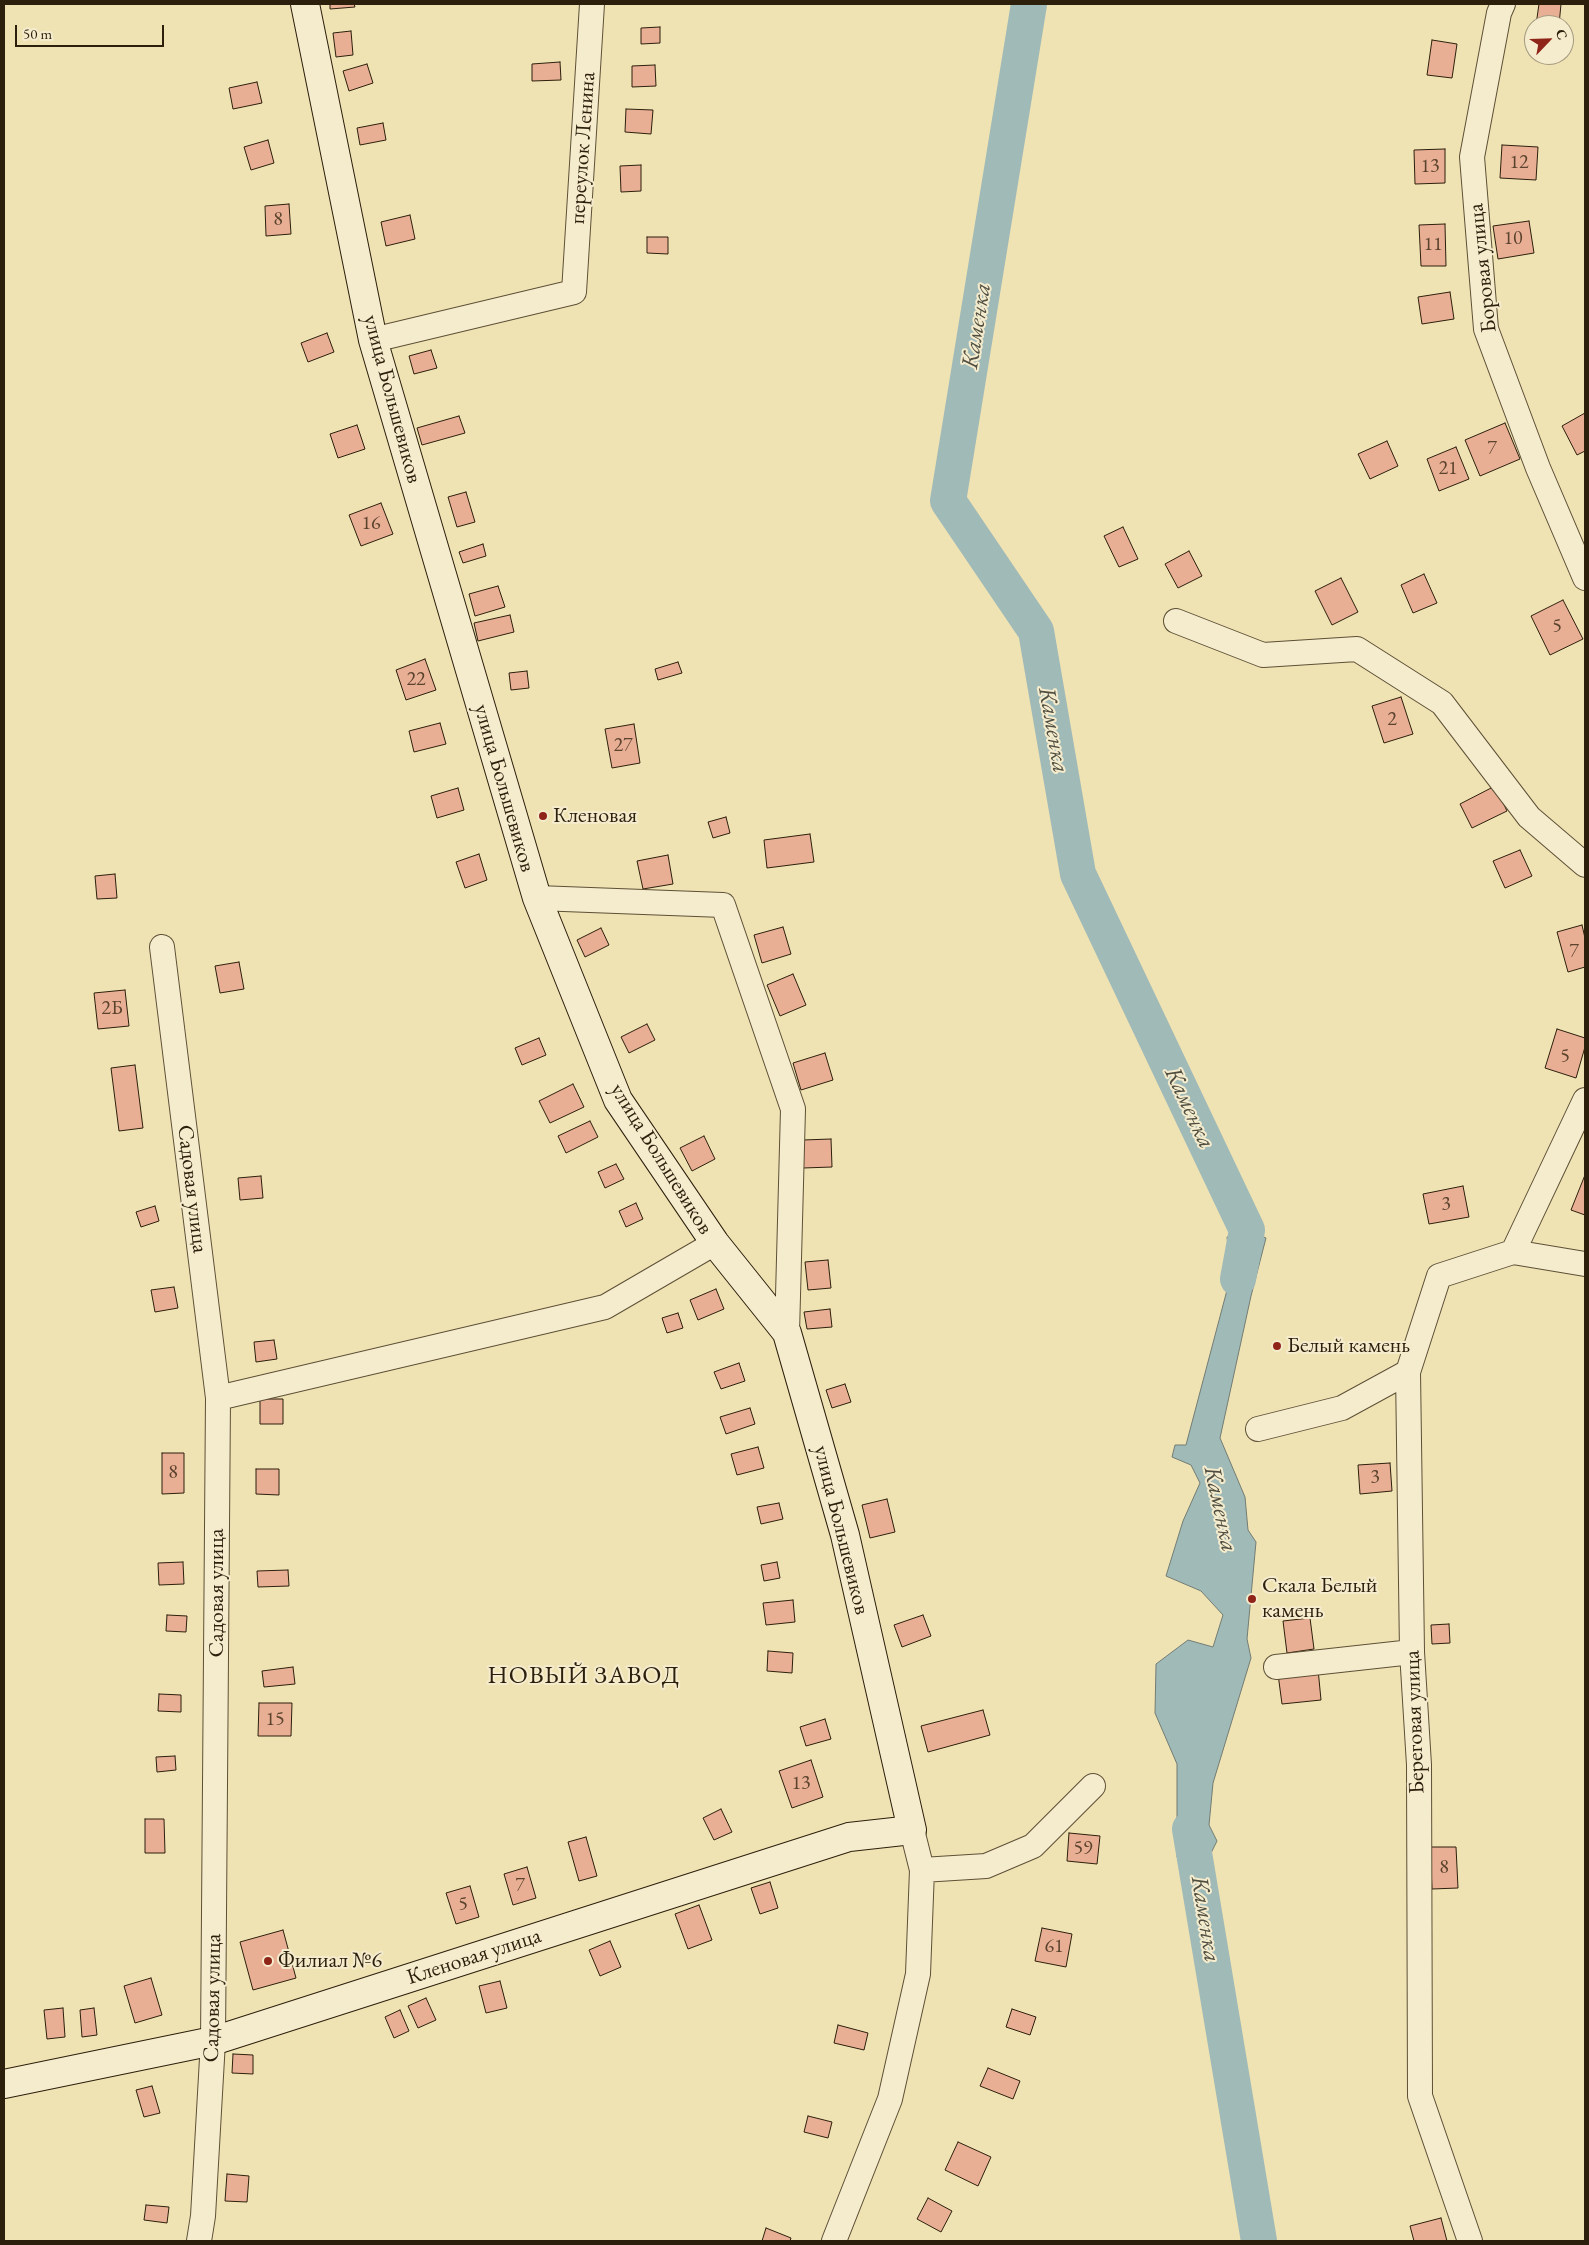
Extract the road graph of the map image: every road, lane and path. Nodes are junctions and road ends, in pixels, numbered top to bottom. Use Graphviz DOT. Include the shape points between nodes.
graph roads {
  1 [pos="305,4"];
  2 [pos="592,4"];
  3 [pos="1503,4"];
  4 [pos="373,340"];
  5 [pos="1585,578"];
  6 [pos="1176,621"];
  7 [pos="1585,865"];
  8 [pos="537,898"];
  9 [pos="162,947"];
  10 [pos="1585,1100"];
  11 [pos="714,1243"];
  12 [pos="1513,1252"];
  13 [pos="1585,1264"];
  14 [pos="787,1333"];
  15 [pos="1408,1372"];
  16 [pos="218,1398"];
  17 [pos="1258,1429"];
  18 [pos="1412,1652"];
  19 [pos="1276,1667"];
  20 [pos="1093,1786"];
  21 [pos="912,1830"];
  22 [pos="922,1870"];
  23 [pos="213,2041"];
  24 [pos="4,2084"];
  25 [pos="199,2241"];
  26 [pos="834,2241"];
  27 [pos="1470,2241"];
  1 -- 4 [label="street, улица Большевиков"];
  2 -- 4 [label="street, переулок Ленина" via="574,292"];
  3 -- 5 [label="street, Боровая улица" via="1472,157 1486,329 1538,468"];
  4 -- 8 [label="street, улица Большевиков"];
  6 -- 7 [label="street" via="1263,655 1357,649 1442,703 1529,817"];
  8 -- 11 [label="street, улица Большевиков" via="618,1100"];
  8 -- 14 [label="street" via="723,906 793,1109"];
  9 -- 16 [label="street, Садовая улица"];
  10 -- 12 [label="street"];
  11 -- 14 [label="street, улица Большевиков"];
  11 -- 16 [label="street" via="605,1307"];
  12 -- 13 [label="street"];
  12 -- 15 [label="street, Береговая улица" via="1439,1276"];
  14 -- 21 [label="street, улица Большевиков" via="845,1535"];
  15 -- 17 [label="street" via="1342,1408"];
  15 -- 18 [label="street, Береговая улица"];
  16 -- 23 [label="street, Садовая улица"];
  18 -- 19 [label="street"];
  18 -- 27 [label="street, Береговая улица" via="1419,1765 1420,2096"];
  20 -- 22 [label="street" via="1033,1846 986,1866"];
  21 -- 22 [label="street, улица Большевиков"];
  21 -- 23 [label="street, Кленовая улица" via="849,1837"];
  22 -- 26 [label="street, улица Большевиков" via="918,1974 890,2099"];
  23 -- 24 [label="street, Кленовая улица"];
  23 -- 25 [label="street, Садовая улица"];
}
